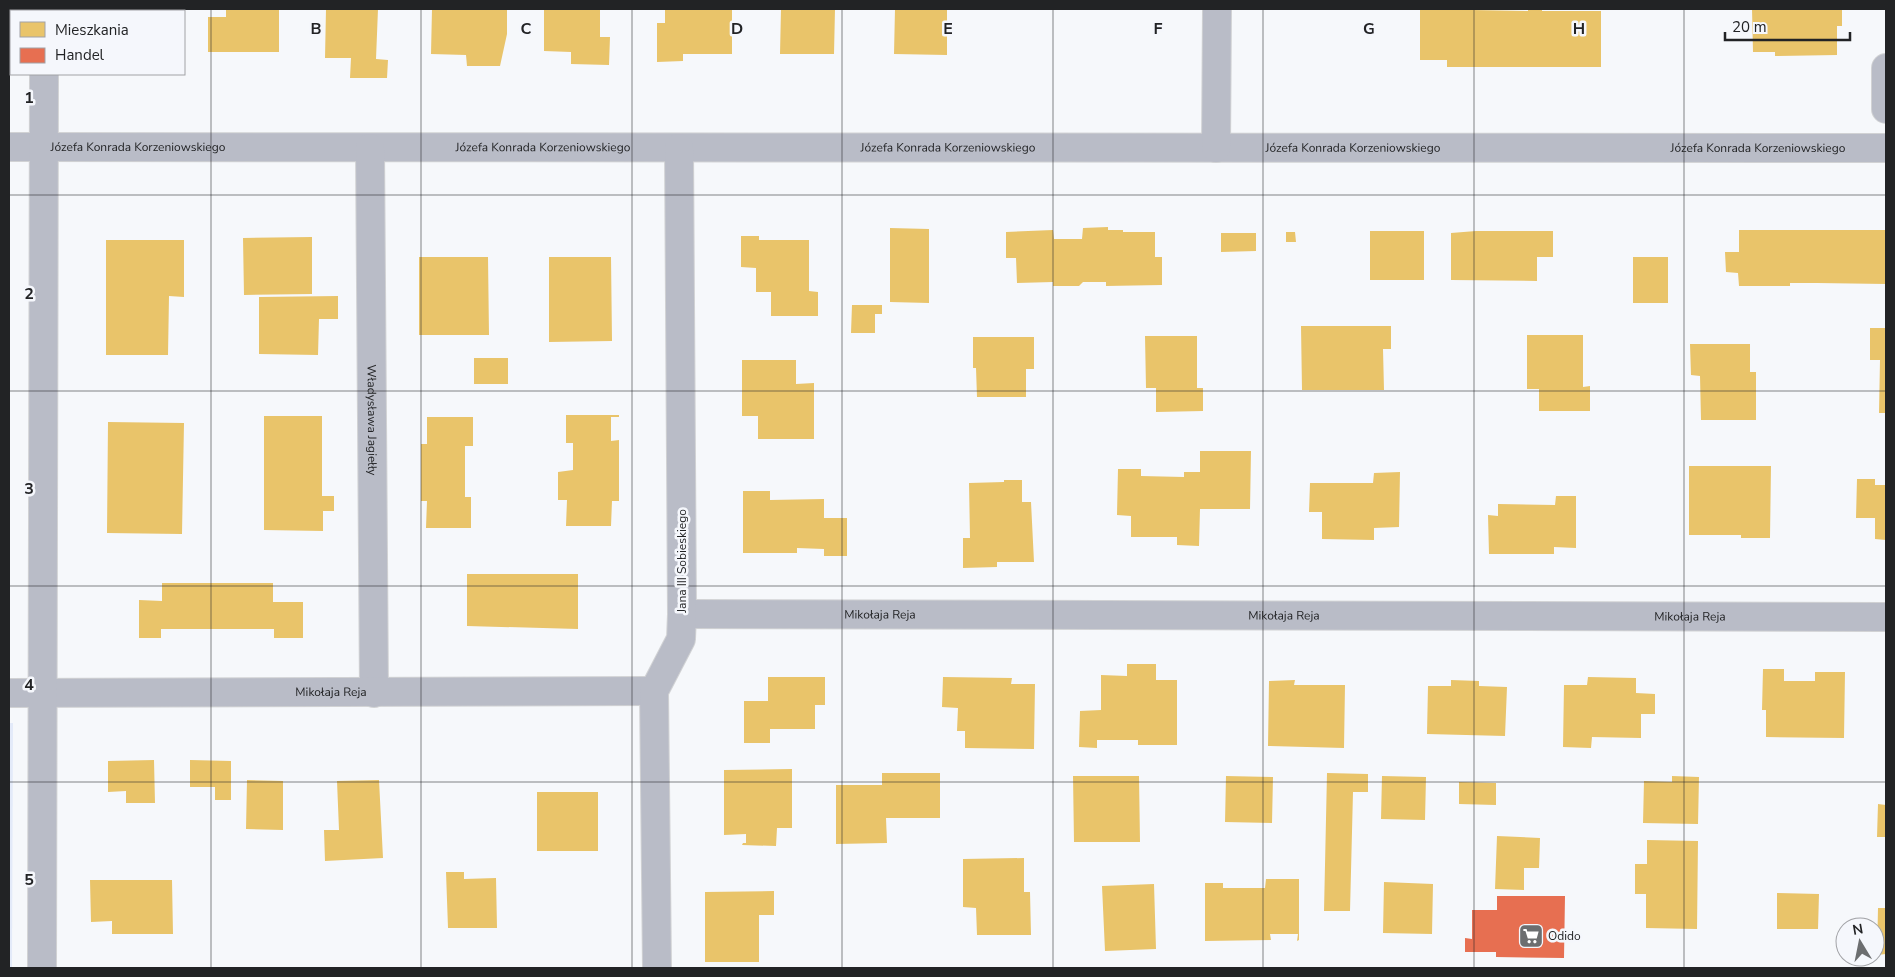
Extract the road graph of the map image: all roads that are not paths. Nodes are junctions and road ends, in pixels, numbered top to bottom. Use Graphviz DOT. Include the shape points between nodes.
graph roads {
  1 [pos="1218,9"];
  2 [pos="1886,68"];
  3 [pos="44,75"];
  4 [pos="1886,109"];
  5 [pos="44,147"];
  6 [pos="9,148"];
  7 [pos="370,148"];
  8 [pos="679,148"];
  9 [pos="1216,148"];
  10 [pos="1886,148"];
  11 [pos="682,614"];
  12 [pos="1886,617"];
  13 [pos="654,691"];
  14 [pos="9,693"];
  15 [pos="43,693"];
  16 [pos="374,693"];
  17 [pos="42,968"];
  18 [pos="657,968"];
  1 -- 9 [label="street"];
  2 -- 4 [label="street"];
  3 -- 5 [label="street"];
  5 -- 6 [label="street, Józefa Konrada Korzeniowskiego"];
  5 -- 7 [label="street, Józefa Konrada Korzeniowskiego"];
  5 -- 15 [label="street"];
  7 -- 8 [label="street, Józefa Konrada Korzeniowskiego"];
  7 -- 16 [label="street, Władysława Jagiełły"];
  8 -- 9 [label="street, Józefa Konrada Korzeniowskiego"];
  8 -- 11 [label="street, Jana III Sobieskiego"];
  9 -- 10 [label="street, Józefa Konrada Korzeniowskiego"];
  11 -- 12 [label="street, Mikołaja Reja"];
  11 -- 13 [label="street, Jana III Sobieskiego" via="681,639"];
  13 -- 16 [label="street, Mikołaja Reja"];
  13 -- 18 [label="street, Jana III Sobieskiego"];
  14 -- 15 [label="street, Mikołaja Reja"];
  15 -- 16 [label="street, Mikołaja Reja"];
  15 -- 17 [label="street"];
}
